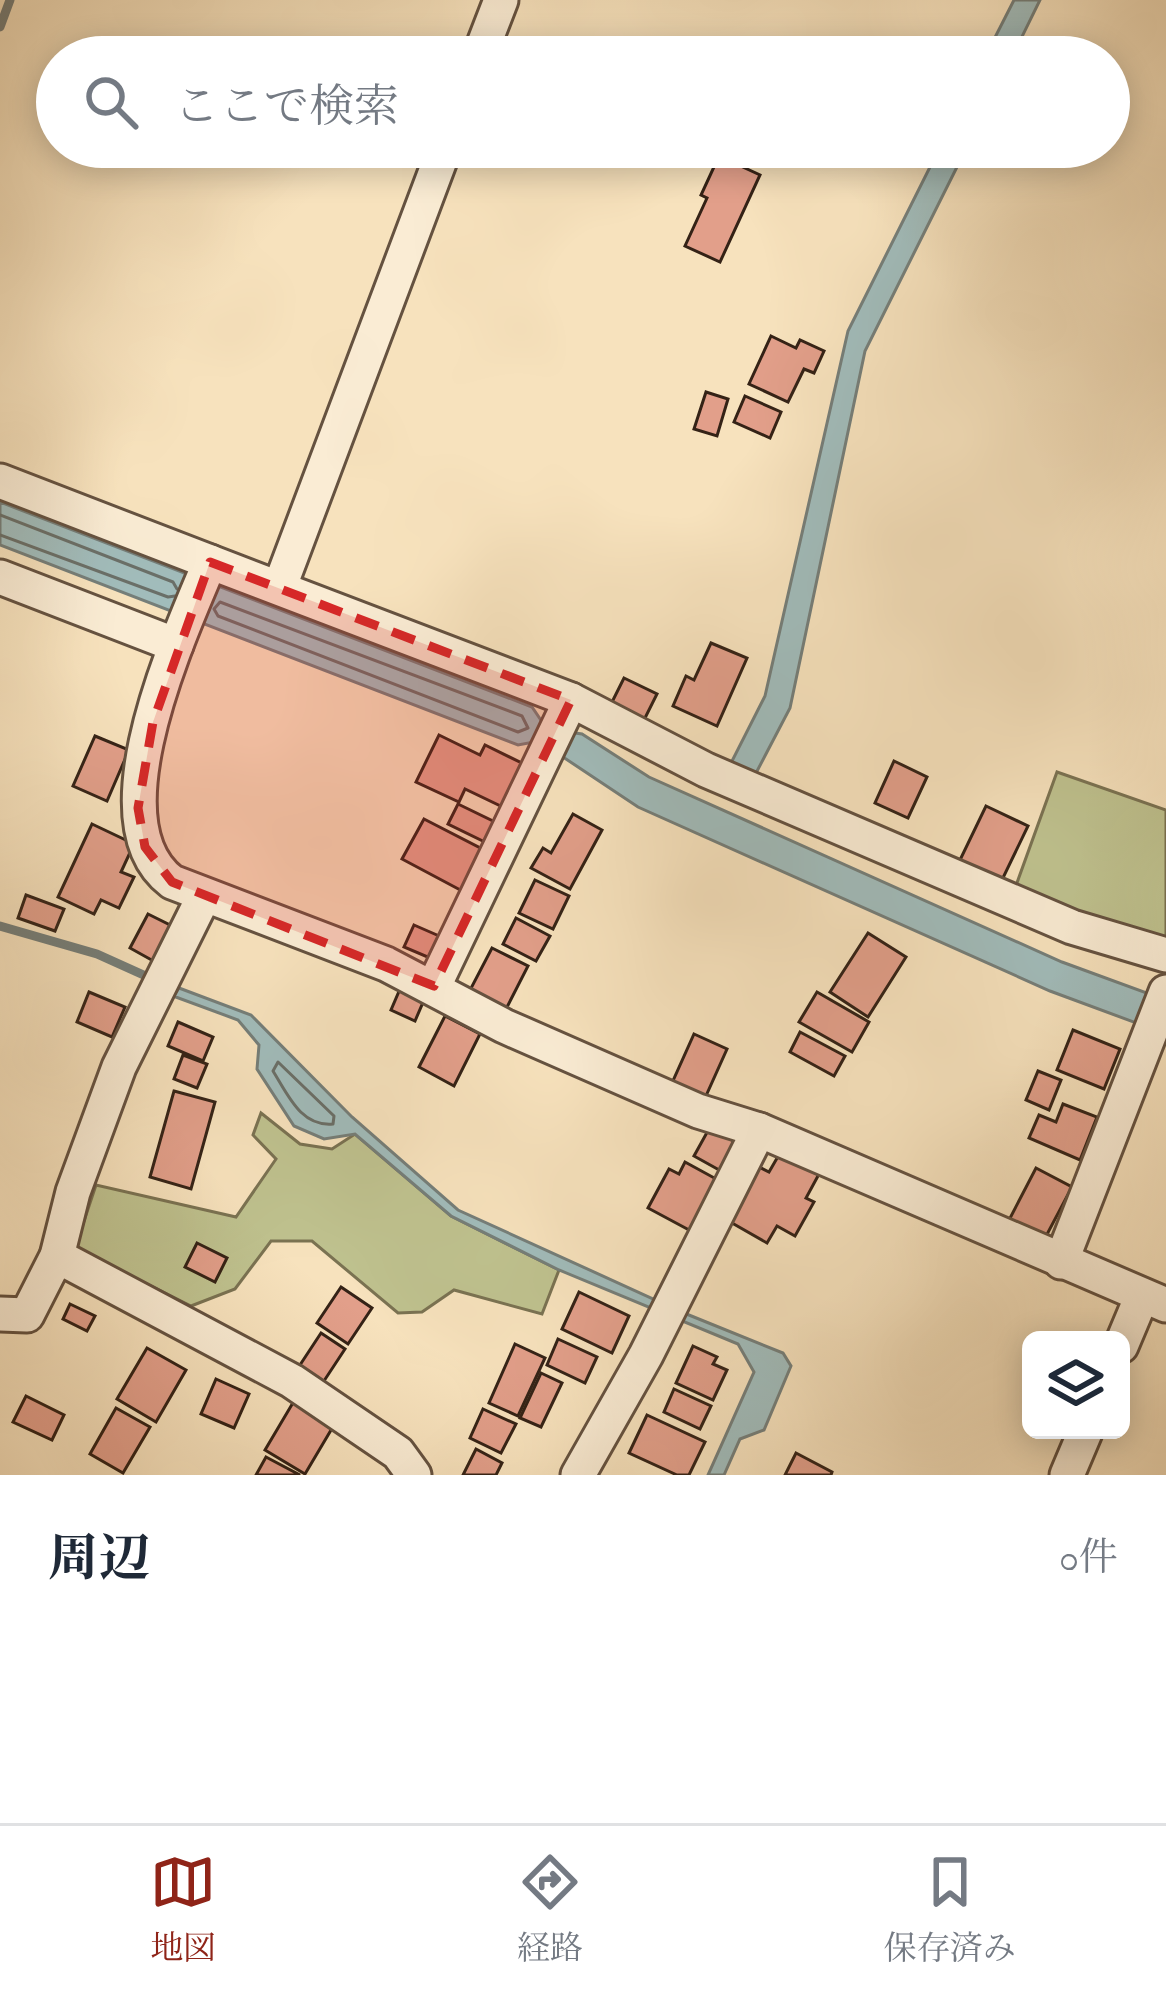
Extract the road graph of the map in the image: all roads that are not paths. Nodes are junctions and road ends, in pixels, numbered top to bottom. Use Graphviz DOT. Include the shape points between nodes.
graph roads {
  1 [pos="501,0"];
  2 [pos="487,36"];
  3 [pos="437,168"];
  4 [pos="0,481"];
  5 [pos="205,572"];
  6 [pos="0,577"];
  7 [pos="280,586"];
  8 [pos="182,630"];
  9 [pos="559,725"];
  10 [pos="205,896"];
  11 [pos="1166,955"];
  12 [pos="434,986"];
  13 [pos="1166,992"];
  14 [pos="759,1130"];
  15 [pos="57,1256"];
  16 [pos="1061,1262"];
  17 [pos="1154,1301"];
  18 [pos="0,1314"];
  19 [pos="1130,1334"];
  20 [pos="1082,1439"];
  21 [pos="414,1475"];
  22 [pos="578,1475"];
  23 [pos="1067,1475"];
  1 -- 2 [label="street"];
  3 -- 7 [label="street"];
  4 -- 5 [label="street"];
  5 -- 7 [label="street"];
  5 -- 8 [label="street"];
  6 -- 8 [label="street"];
  7 -- 9 [label="street"];
  8 -- 10 [label="street" via="152,722 140,826 154,867"];
  9 -- 11 [label="street" via="706,770 1072,927"];
  9 -- 12 [label="street"];
  10 -- 12 [label="street"];
  10 -- 15 [label="street" via="119,1067"];
  12 -- 14 [label="street" via="504,1026"];
  13 -- 16 [label="street"];
  14 -- 16 [label="street"];
  14 -- 22 [label="street"];
  15 -- 18 [label="street" via="27,1315"];
  15 -- 21 [label="street" via="292,1381 398,1453"];
  16 -- 17 [label="street"];
  17 -- 19 [label="street"];
  20 -- 23 [label="street"];
}
